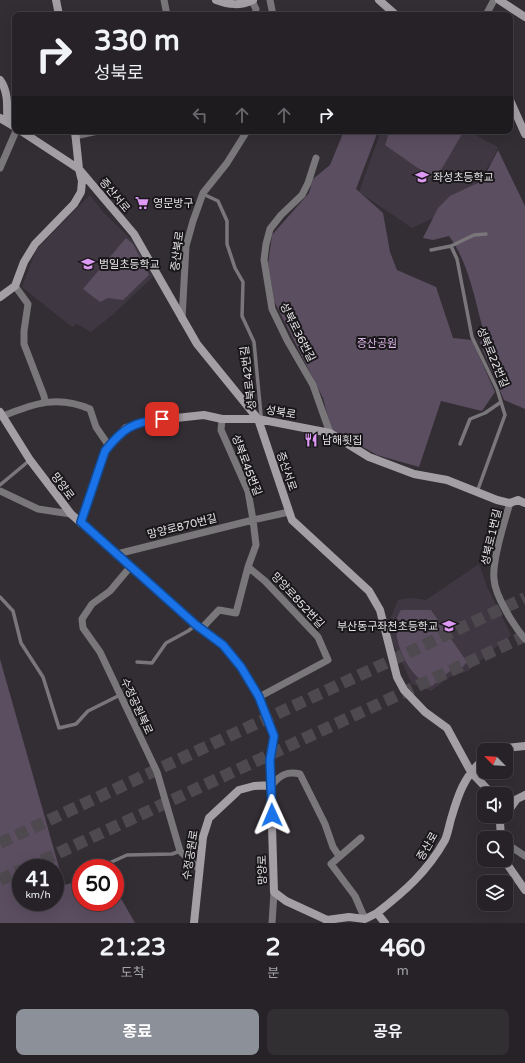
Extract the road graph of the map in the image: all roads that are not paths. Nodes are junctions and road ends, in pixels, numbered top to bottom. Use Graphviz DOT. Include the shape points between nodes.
graph roads {
  1 [pos="56,0"];
  2 [pos="164,0"];
  3 [pos="216,0"];
  4 [pos="253,0"];
  5 [pos="270,0"];
  6 [pos="379,0"];
  7 [pos="494,0"];
  8 [pos="499,0"];
  9 [pos="58,12"];
  10 [pos="166,12"];
  11 [pos="256,12"];
  12 [pos="272,12"];
  13 [pos="393,12"];
  14 [pos="488,12"];
  15 [pos="525,17"];
  16 [pos="0,80"];
  17 [pos="513,107"];
  18 [pos="3,120"];
  19 [pos="12,125"];
  20 [pos="15,134"];
  21 [pos="26,134"];
  22 [pos="75,134"];
  23 [pos="244,134"];
  24 [pos="525,134"];
  25 [pos="316,158"];
  26 [pos="0,168"];
  27 [pos="79,169"];
  28 [pos="203,193"];
  29 [pos="486,234"];
  30 [pos="451,246"];
  31 [pos="431,250"];
  32 [pos="15,286"];
  33 [pos="0,297"];
  34 [pos="182,319"];
  35 [pos="45,402"];
  36 [pos="501,402"];
  37 [pos="2,414"];
  38 [pos="222,418"];
  39 [pos="258,419"];
  40 [pos="330,432"];
  41 [pos="460,444"];
  42 [pos="109,446"];
  43 [pos="30,460"];
  44 [pos="0,485"];
  45 [pos="0,491"];
  46 [pos="477,492"];
  47 [pos="510,503"];
  48 [pos="525,503"];
  49 [pos="289,512"];
  50 [pos="71,514"];
  51 [pos="252,520"];
  52 [pos="81,522"];
  53 [pos="117,554"];
  54 [pos="131,566"];
  55 [pos="248,567"];
  56 [pos="0,597"];
  57 [pos="199,626"];
  58 [pos="525,639"];
  59 [pos="137,662"];
  60 [pos="120,695"];
  61 [pos="259,697"];
  62 [pos="525,746"];
  63 [pos="513,747"];
  64 [pos="477,766"];
  65 [pos="471,772"];
  66 [pos="272,785"];
  67 [pos="485,787"];
  68 [pos="525,795"];
  69 [pos="513,803"];
  70 [pos="361,838"];
  71 [pos="513,848"];
  72 [pos="180,851"];
  73 [pos="339,856"];
  74 [pos="525,856"];
  75 [pos="118,859"];
  76 [pos="509,867"];
  77 [pos="198,868"];
  78 [pos="525,890"];
  79 [pos="274,892"];
  80 [pos="377,913"];
  81 [pos="365,919"];
  82 [pos="327,921"];
  83 [pos="194,923"];
  84 [pos="272,923"];
  85 [pos="385,923"];
  1 -- 9 [label="street"];
  2 -- 10 [label="street"];
  3 -- 4 [label="street" via="225,4 240,5"];
  4 -- 11 [label="street"];
  5 -- 12 [label="street"];
  6 -- 13 [label="street"];
  7 -- 14 [label="street"];
  8 -- 15 [label="street"];
  16 -- 18 [label="street" via="7,99"];
  17 -- 24 [label="street"];
  18 -- 19 [label="street"];
  20 -- 26 [label="street"];
  21 -- 27 [label="street"];
  22 -- 27 [label="street"];
  23 -- 28 [label="street, 증산북로" via="227,163"];
  25 -- 40 [label="street, 성북로36번길" via="302,195 281,214 270,229 264,260 272,309 313,384"];
  27 -- 32 [label="street" via="81,192 74,204 35,244 24,262"];
  27 -- 34 [label="street, 증산서로" via="134,234"];
  28 -- 34 [label="street, 증산북로" via="186,246"];
  28 -- 39 [label="lane, 성북로42번길" via="218,201 227,221 227,244 243,282 242,316 254,342 256,353 262,415"];
  29 -- 30 [label="lane" via="474,234"];
  30 -- 31 [label="lane"];
  30 -- 36 [label="lane, 성북로22번길" via="457,259 472,337"];
  32 -- 33 [label="street"];
  32 -- 35 [label="street" via="28,304 24,344"];
  34 -- 39 [label="street, 증산서로" via="197,344"];
  35 -- 37 [label="street"];
  35 -- 42 [label="street" via="70,403 90,410 96,427"];
  36 -- 41 [label="lane" via="485,414 470,418"];
  36 -- 46 [label="lane, 성북로22번길" via="505,415"];
  37 -- 43 [label="street, 망양로"];
  38 -- 39 [label="street, 성북로"];
  38 -- 42 [label="street, 성북로" via="204,415 148,421 126,428"];
  38 -- 51 [label="street, 성북로45번길" via="221,430 248,491"];
  39 -- 40 [label="street, 성북로"];
  39 -- 49 [label="street, 증산서로"];
  40 -- 46 [label="street, 성북로" via="369,457 414,474 447,480"];
  42 -- 52 [label="street, 성북로" via="105,451"];
  43 -- 44 [label="lane"];
  43 -- 50 [label="street, 망양로"];
  45 -- 50 [label="street" via="38,509"];
  46 -- 47 [label="street, 성북로"];
  47 -- 48 [label="street, 성북로" via="518,500"];
  47 -- 58 [label="street, 성북로1번길" via="495,561 494,578 496,589 513,623"];
  49 -- 51 [label="street"];
  49 -- 65 [label="street, 증산서로" via="292,520 369,591 380,610 397,677 404,690 425,712 447,728"];
  50 -- 52 [label="street, 망양로"];
  51 -- 53 [label="street, 망양로870번길"];
  51 -- 55 [label="street" via="256,545"];
  52 -- 53 [label="street, 망양로"];
  53 -- 54 [label="street, 망양로"];
  54 -- 57 [label="street, 망양로"];
  54 -- 60 [label="street, 수정공원북로" via="110,591 92,604 82,619 83,628 100,652"];
  55 -- 57 [label="street" via="236,613 219,610"];
  55 -- 61 [label="street, 망양로852번길" via="265,581 318,637 328,660"];
  56 -- 60 [label="lane" via="13,611 21,643 43,678 59,728 76,724 88,712"];
  57 -- 59 [label="lane" via="166,643 152,663"];
  57 -- 61 [label="street, 망양로" via="223,645 241,667"];
  60 -- 72 [label="street, 수정공원북로" via="156,772"];
  61 -- 66 [label="street, 망양로" via="274,736 270,760"];
  62 -- 63 [label="street"];
  64 -- 65 [label="street, 증산로"];
  65 -- 67 [label="street"];
  65 -- 80 [label="street, 증산로" via="460,789 446,838 430,865 407,889"];
  66 -- 73 [label="street" via="279,776 291,772 300,774"];
  66 -- 77 [label="street, 수정공원로" via="239,790 209,818"];
  66 -- 79 [label="street, 망양로"];
  68 -- 69 [label="street"];
  70 -- 73 [label="street"];
  71 -- 74 [label="street"];
  72 -- 75 [label="lane" via="172,854 127,855"];
  72 -- 77 [label="street, 수정공원북로"];
  73 -- 81 [label="street" via="331,864 332,867 355,896"];
  76 -- 78 [label="street"];
  77 -- 83 [label="street, 수정공원로"];
  79 -- 82 [label="street, 망양로" via="286,901"];
  79 -- 84 [label="street"];
  80 -- 81 [label="street, 증산로"];
  80 -- 85 [label="street"];
  81 -- 82 [label="street" via="349,917"];
}
